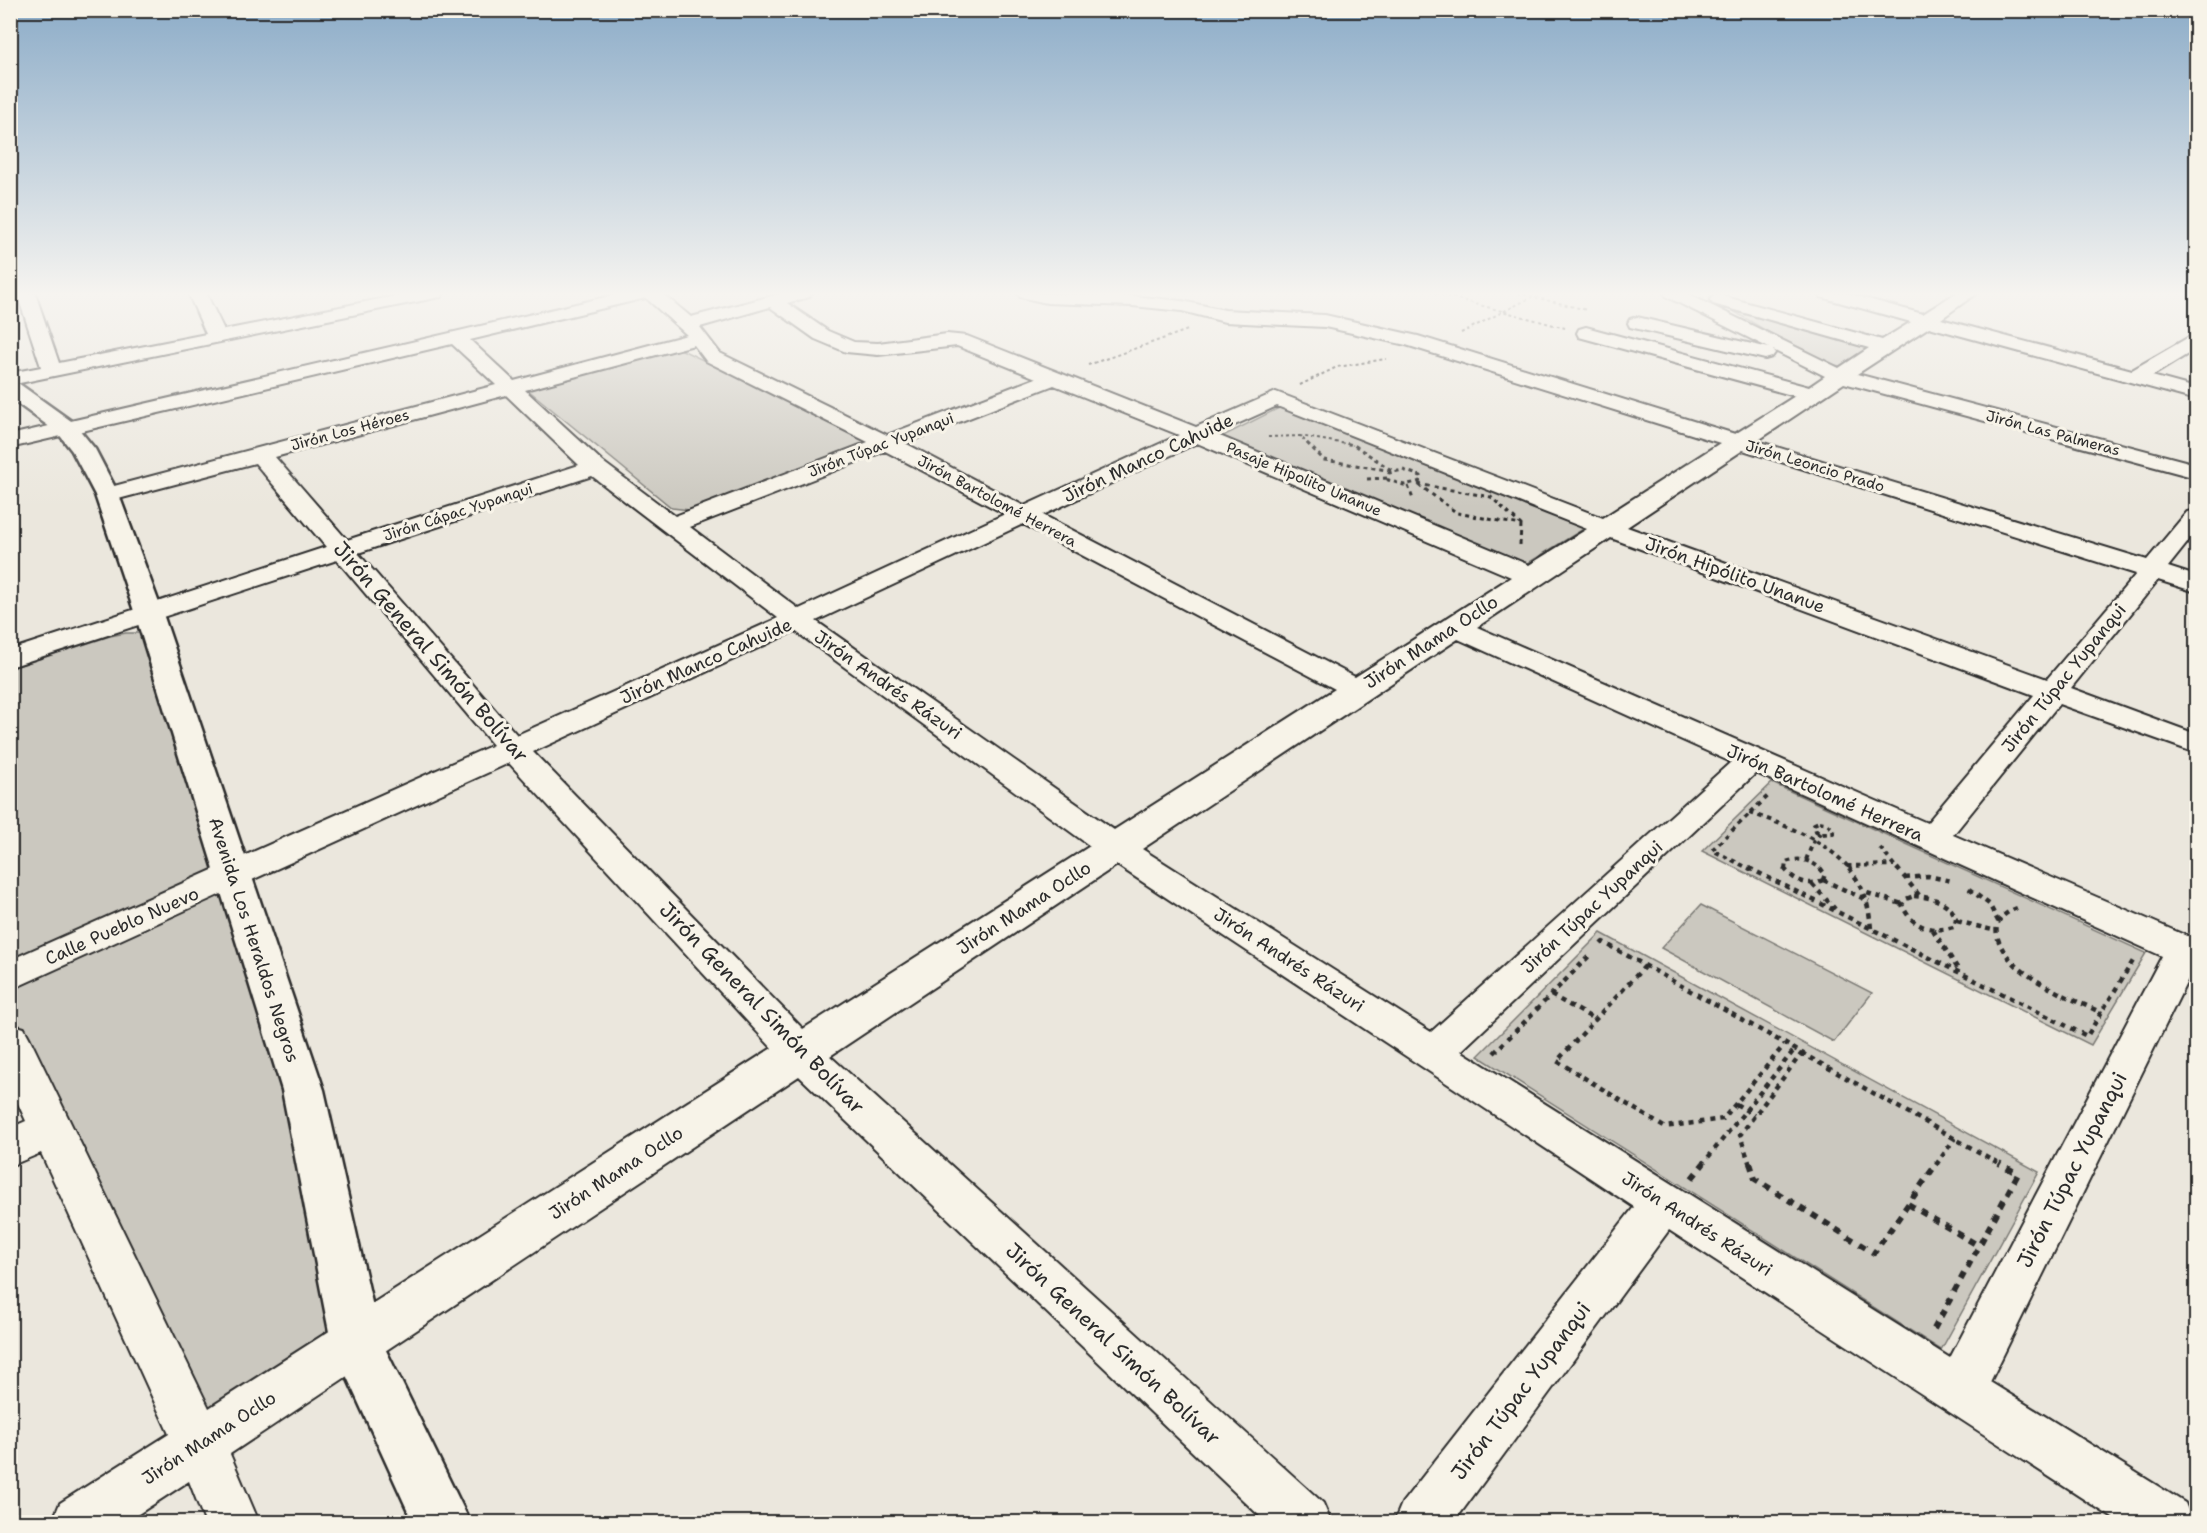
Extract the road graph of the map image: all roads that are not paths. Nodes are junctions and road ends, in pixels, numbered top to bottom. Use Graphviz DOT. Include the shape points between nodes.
graph roads {
  1 [pos="50,365"];
  2 [pos="84,365"];
  3 [pos="341,365"];
  4 [pos="486,365"];
  5 [pos="586,365"];
  6 [pos="728,365"];
  7 [pos="1024,365"];
  8 [pos="1489,365"];
  9 [pos="1748,365"];
  10 [pos="1775,365"];
  11 [pos="1798,365"];
  12 [pos="1850,365"];
  13 [pos="2090,365"];
  14 [pos="2156,365"];
  15 [pos="52,371"];
  16 [pos="1056,377"];
  17 [pos="2135,377"];
  18 [pos="1823,379"];
  19 [pos="10,380"];
  20 [pos="10,388"];
  21 [pos="511,388"];
  22 [pos="2196,394"];
  23 [pos="1276,399"];
  24 [pos="66,429"];
  25 [pos="1198,435"];
  26 [pos="10,442"];
  27 [pos="1739,442"];
  28 [pos="887,443"];
  29 [pos="260,454"];
  30 [pos="595,467"];
  31 [pos="2196,471"];
  32 [pos="107,495"];
  33 [pos="1025,515"];
  34 [pos="2196,517"];
  35 [pos="672,526"];
  36 [pos="1607,528"];
  37 [pos="342,550"];
  38 [pos="2153,570"];
  39 [pos="1532,576"];
  40 [pos="2196,584"];
  41 [pos="149,614"];
  42 [pos="797,620"];
  43 [pos="1454,627"];
  44 [pos="10,659"];
  45 [pos="1358,690"];
  46 [pos="2052,692"];
  47 [pos="2196,744"];
  48 [pos="513,749"];
  49 [pos="1751,760"];
  50 [pos="1931,840"];
  51 [pos="1116,848"];
  52 [pos="233,876"];
  53 [pos="2190,953"];
  54 [pos="10,976"];
  55 [pos="10,1039"];
  56 [pos="801,1053"];
  57 [pos="1434,1053"];
  58 [pos="30,1139"];
  59 [pos="1683,1186"];
  60 [pos="356,1342"];
  61 [pos="1960,1389"];
  62 [pos="201,1443"];
  63 [pos="79,1522"];
  64 [pos="232,1522"];
  65 [pos="442,1522"];
  66 [pos="1304,1522"];
  67 [pos="1421,1522"];
  68 [pos="2166,1522"];
  1 -- 15 [label="street"];
  2 -- 15 [label="street"];
  3 -- 24 [label="street"];
  4 -- 21 [label="street, Jirón Andrés Rázuri"];
  5 -- 21 [label="street, Jirón Los Héroes"];
  6 -- 28 [label="street, Jirón Bartolomé Herrera"];
  7 -- 16 [label="street, Pasaje Hipolito Unanue"];
  8 -- 27 [label="street, Jirón Leoncio Prado"];
  9 -- 18 [label="street"];
  10 -- 18 [label="street, Jirón Las Palmeras"];
  11 -- 18 [label="street"];
  12 -- 18 [label="street, Jirón Mama Ocllo"];
  13 -- 17 [label="street"];
  14 -- 17 [label="street"];
  15 -- 19 [label="street"];
  16 -- 25 [label="street, Pasaje Hipolito Unanue"];
  16 -- 28 [label="street, Jirón Túpac Yupanqui"];
  17 -- 22 [label="street"];
  18 -- 27 [label="street, Jirón Mama Ocllo"];
  18 -- 31 [label="street, Jirón Las Palmeras"];
  20 -- 24 [label="street, Avenida Los Heraldos Negros"];
  21 -- 29 [label="street, Jirón Los Héroes"];
  21 -- 30 [label="street, Jirón Andrés Rázuri"];
  23 -- 25 [label="street, Jirón Manco Cahuide"];
  23 -- 36 [label="street, Jirón Hipólito Unanue"];
  24 -- 26 [label="street"];
  24 -- 32 [label="street, Avenida Los Heraldos Negros" via="83,449"];
  25 -- 33 [label="street, Jirón Manco Cahuide"];
  25 -- 39 [label="street, Pasaje Hipolito Unanue"];
  27 -- 36 [label="street, Jirón Mama Ocllo"];
  27 -- 38 [label="street, Jirón Leoncio Prado"];
  28 -- 33 [label="street, Jirón Bartolomé Herrera"];
  28 -- 35 [label="street, Jirón Túpac Yupanqui"];
  29 -- 32 [label="street, Jirón Los Héroes"];
  29 -- 37 [label="street, Jirón General Simón Bolívar"];
  30 -- 35 [label="street, Jirón Andrés Rázuri"];
  30 -- 37 [label="street, Jirón Cápac Yupanqui"];
  32 -- 41 [label="street, Avenida Los Heraldos Negros"];
  33 -- 42 [label="street, Jirón Manco Cahuide"];
  33 -- 45 [label="street, Jirón Bartolomé Herrera"];
  34 -- 38 [label="street, Jirón Túpac Yupanqui"];
  35 -- 42 [label="street, Jirón Andrés Rázuri"];
  36 -- 39 [label="street, Jirón Mama Ocllo"];
  36 -- 46 [label="street, Jirón Hipólito Unanue"];
  37 -- 41 [label="street, Jirón Cápac Yupanqui"];
  37 -- 48 [label="street, Jirón General Simón Bolívar"];
  38 -- 40 [label="street, Jirón Leoncio Prado"];
  38 -- 46 [label="street, Jirón Túpac Yupanqui"];
  39 -- 43 [label="street, Jirón Mama Ocllo"];
  41 -- 44 [label="street, Jirón Cápac Yupanqui"];
  41 -- 52 [label="street, Avenida Los Heraldos Negros"];
  42 -- 48 [label="street, Jirón Manco Cahuide"];
  42 -- 51 [label="street, Jirón Andrés Rázuri"];
  43 -- 45 [label="street, Jirón Mama Ocllo"];
  43 -- 49 [label="street, Jirón Bartolomé Herrera"];
  45 -- 51 [label="street, Jirón Mama Ocllo"];
  46 -- 47 [label="street, Jirón Hipólito Unanue"];
  46 -- 50 [label="street, Jirón Túpac Yupanqui"];
  48 -- 52 [label="street, Jirón Manco Cahuide"];
  48 -- 56 [label="street, Jirón General Simón Bolívar"];
  49 -- 50 [label="street, Jirón Bartolomé Herrera"];
  49 -- 57 [label="street, Jirón Túpac Yupanqui"];
  50 -- 53 [label="street, Jirón Bartolomé Herrera"];
  51 -- 56 [label="street, Jirón Mama Ocllo"];
  51 -- 57 [label="street, Jirón Andrés Rázuri"];
  52 -- 54 [label="street, Calle Pueblo Nuevo"];
  52 -- 60 [label="street, Avenida Los Heraldos Negros" via="303,1090"];
  53 -- 61 [label="street, Jirón Túpac Yupanqui"];
  55 -- 58 [label="street"];
  56 -- 60 [label="street, Jirón Mama Ocllo"];
  56 -- 66 [label="street, Jirón General Simón Bolívar"];
  57 -- 59 [label="street, Jirón Andrés Rázuri"];
  58 -- 62 [label="street"];
  59 -- 61 [label="street, Jirón Andrés Rázuri"];
  59 -- 67 [label="street, Jirón Túpac Yupanqui"];
  60 -- 62 [label="street, Jirón Mama Ocllo"];
  60 -- 65 [label="street, Avenida Los Heraldos Negros"];
  61 -- 68 [label="street, Jirón Andrés Rázuri"];
  62 -- 63 [label="street, Jirón Mama Ocllo"];
  62 -- 64 [label="street"];
}
